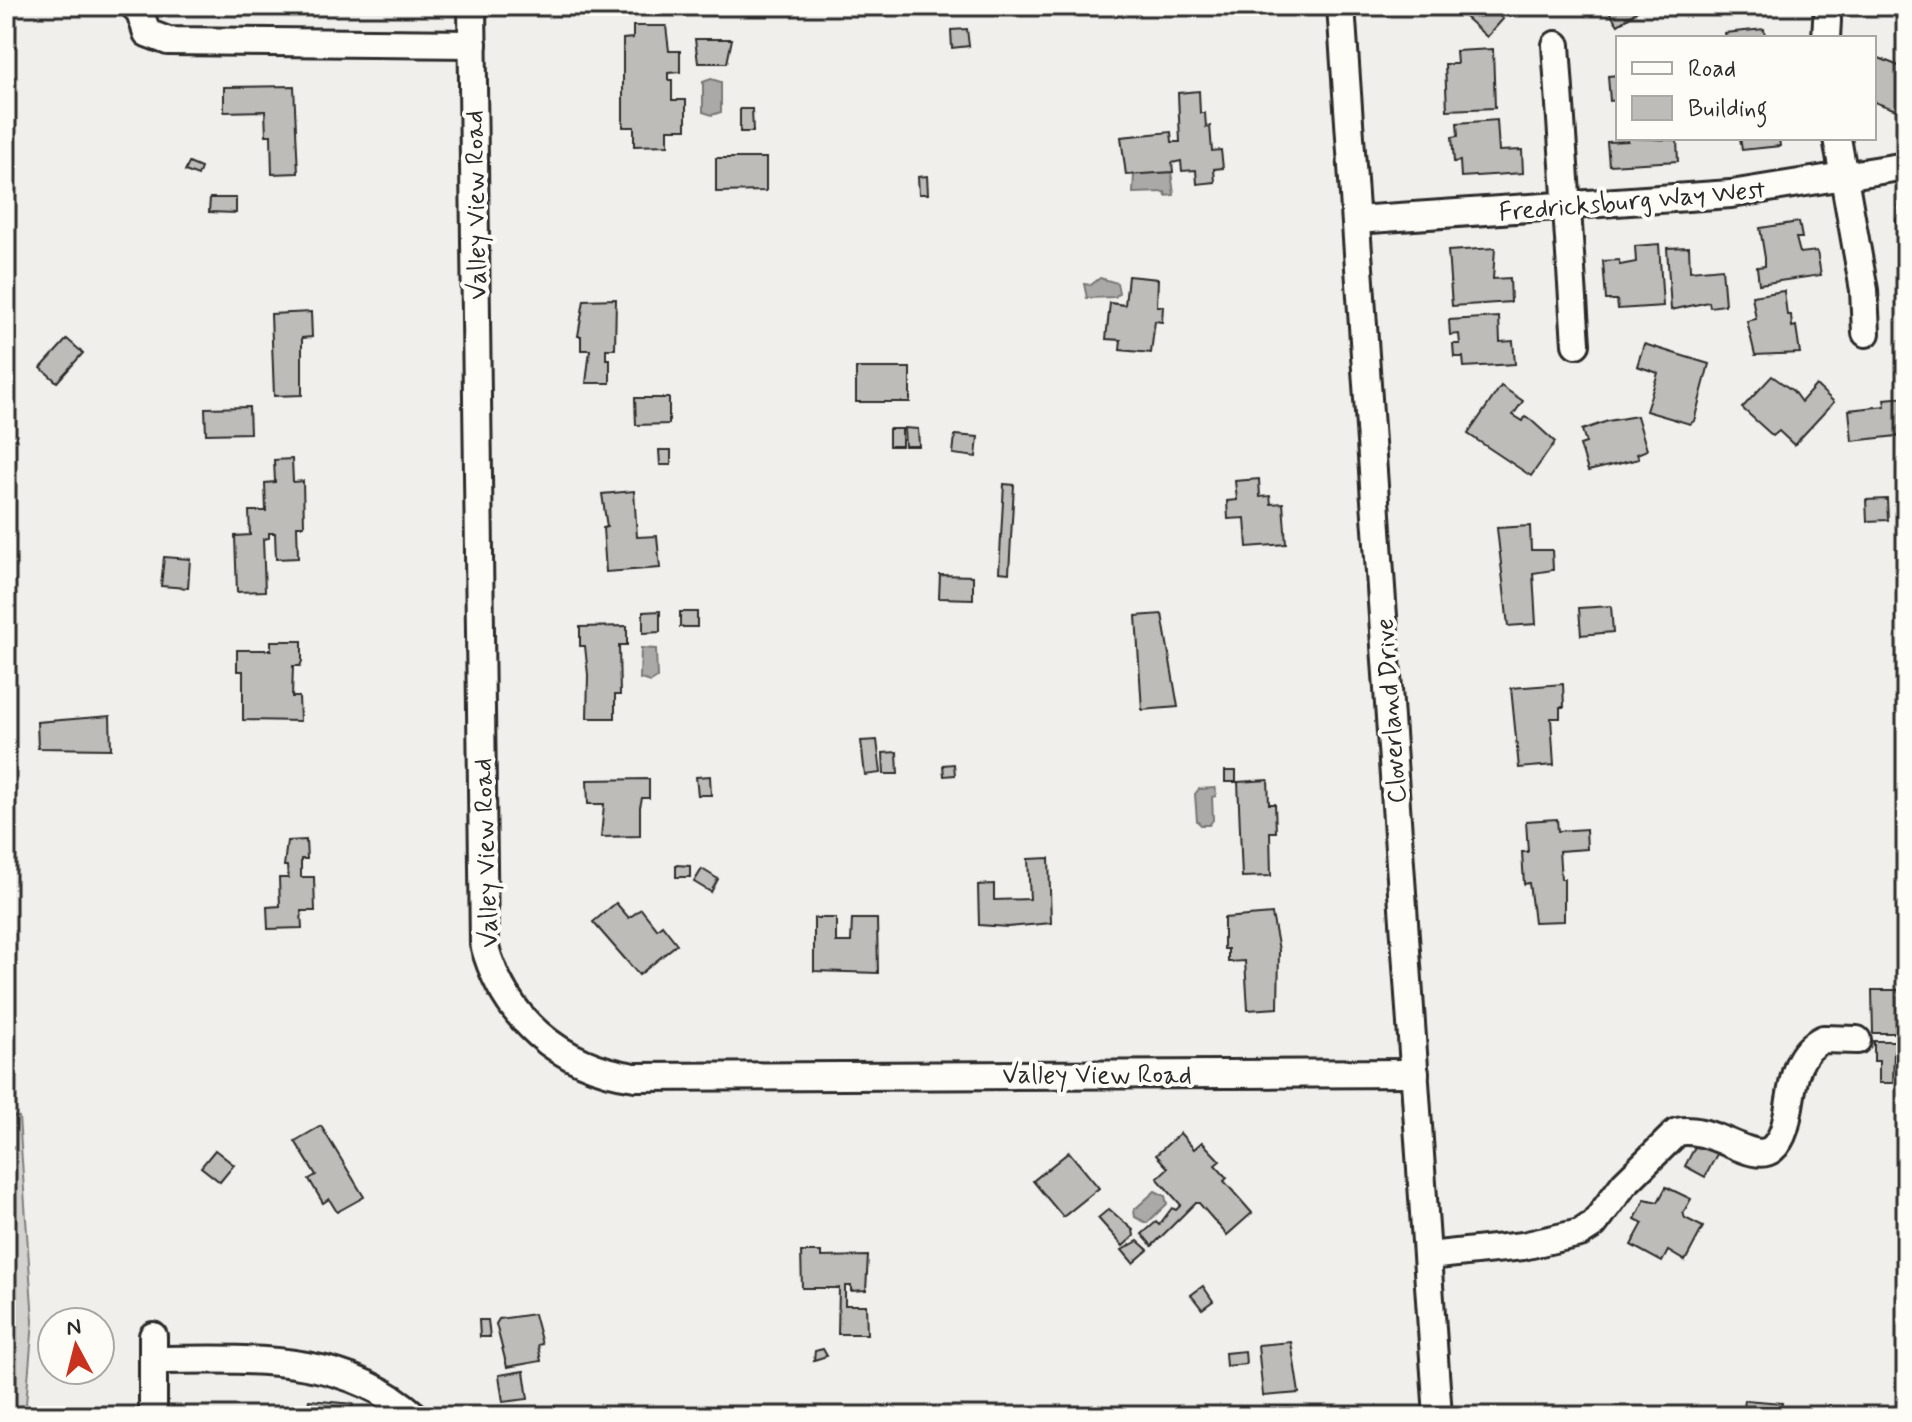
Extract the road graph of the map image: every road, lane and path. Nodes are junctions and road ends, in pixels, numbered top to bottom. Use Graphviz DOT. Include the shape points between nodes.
graph roads {
  1 [pos="472,6"];
  2 [pos="1341,6"];
  3 [pos="140,8"];
  4 [pos="473,44"];
  5 [pos="1556,45"];
  6 [pos="1837,140"];
  7 [pos="1906,166"];
  8 [pos="1845,178"];
  9 [pos="1567,205"];
  10 [pos="1356,220"];
  11 [pos="1866,333"];
  12 [pos="1576,344"];
  13 [pos="1857,1040"];
  14 [pos="1415,1073"];
  15 [pos="1428,1256"];
  16 [pos="153,1416"];
  17 [pos="415,1416"];
  18 [pos="1438,1416"];
  1 -- 4 [label="street, Valley View Road"];
  2 -- 10 [label="street, Cloverland Drive"];
  3 -- 4 [label="street" via="147,33 168,41"];
  4 -- 14 [label="street, Valley View Road" via="484,944 495,979 524,1021 578,1062 635,1077"];
  5 -- 9 [label="street"];
  6 -- 8 [label="street"];
  7 -- 8 [label="street, Fredricksburg Way West"];
  8 -- 9 [label="street, Fredricksburg Way West" via="1731,194"];
  8 -- 11 [label="street"];
  9 -- 10 [label="street, Fredricksburg Way West"];
  9 -- 12 [label="street"];
  10 -- 14 [label="street, Cloverland Drive"];
  13 -- 15 [label="street" via="1823,1039 1807,1051 1777,1143 1767,1152 1753,1154 1706,1131 1677,1132 1580,1233 1523,1246"];
  14 -- 15 [label="street, Cloverland Drive"];
  15 -- 18 [label="street, Cloverland Drive"];
  16 -- 17 [label="street" via="153,1348 324,1370 372,1387"];
}
